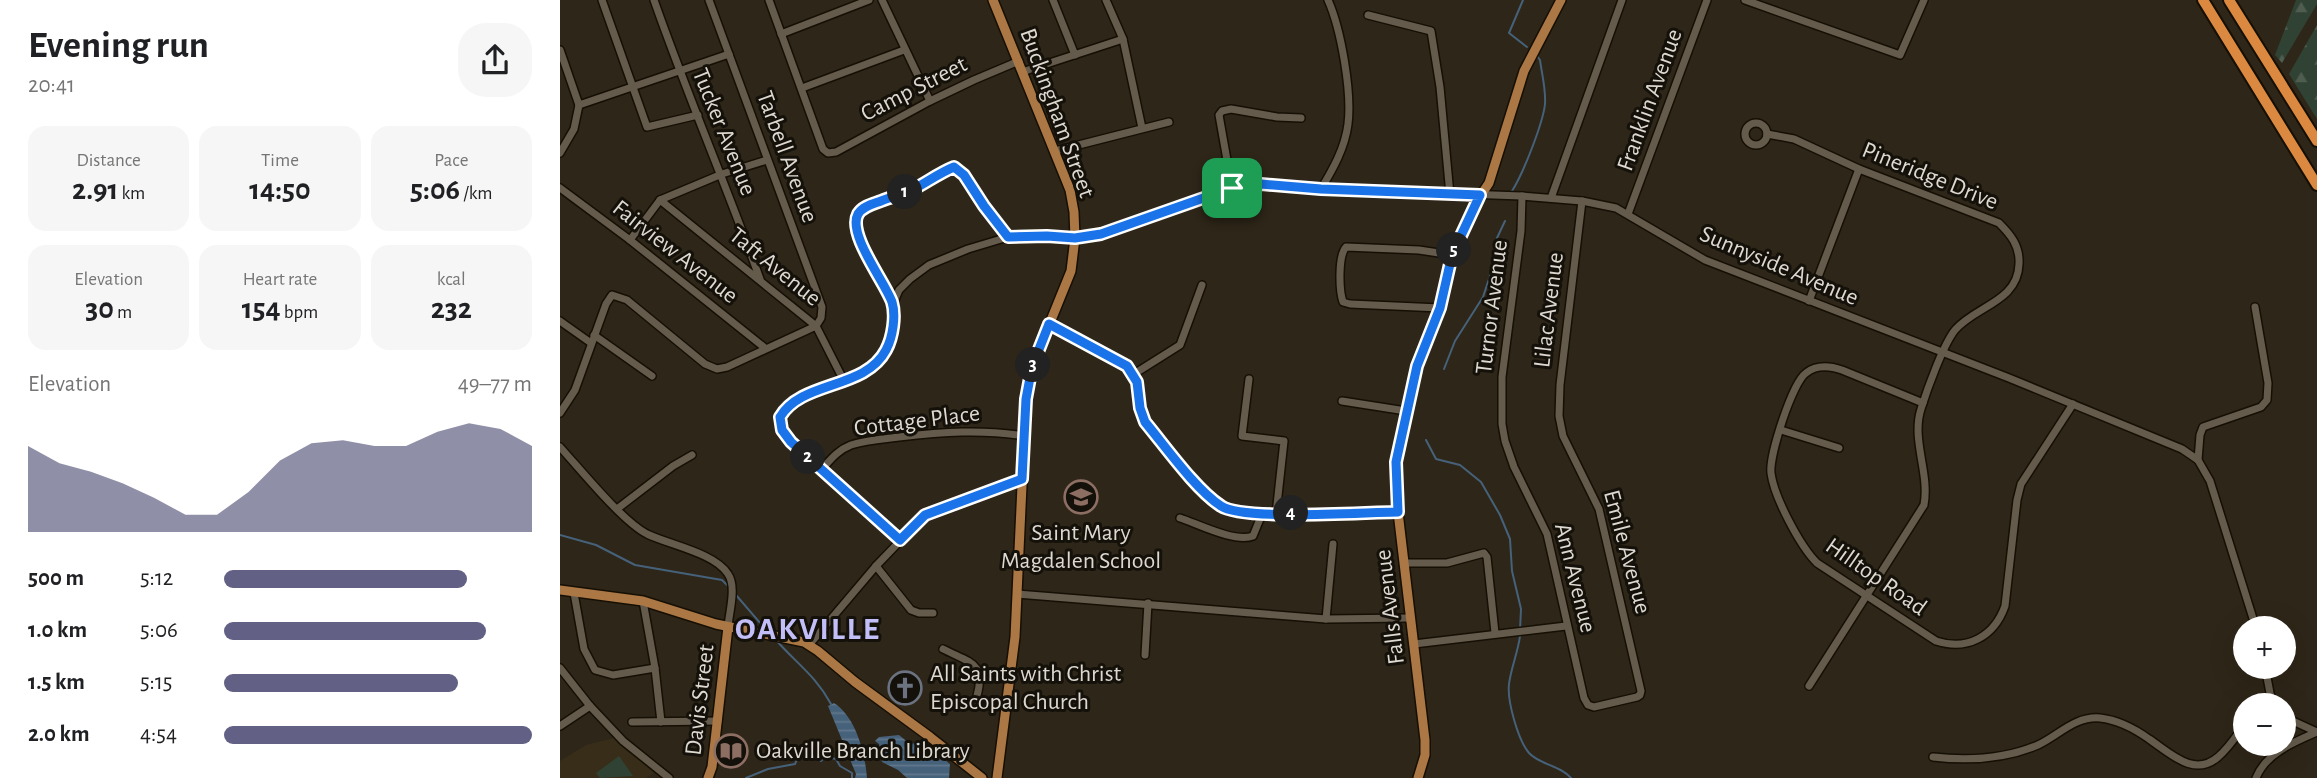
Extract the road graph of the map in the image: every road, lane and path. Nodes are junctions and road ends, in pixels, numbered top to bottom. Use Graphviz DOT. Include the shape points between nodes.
graph roads {
  1 [pos="602,0"];
  2 [pos="654,0"];
  3 [pos="709,0"];
  4 [pos="769,0"];
  5 [pos="869,0"];
  6 [pos="882,0"];
  7 [pos="993,0"];
  8 [pos="1053,0"];
  9 [pos="1106,0"];
  10 [pos="1328,0"];
  11 [pos="1561,0"];
  12 [pos="1622,0"];
  13 [pos="1707,0"];
  14 [pos="1745,0"];
  15 [pos="1924,0"];
  16 [pos="2203,0"];
  17 [pos="2229,0"];
  18 [pos="1368,15"];
  19 [pos="781,34"];
  20 [pos="1123,39"];
  21 [pos="904,50"];
  22 [pos="560,51"];
  23 [pos="729,54"];
  24 [pos="1076,55"];
  25 [pos="1018,61"];
  26 [pos="679,72"];
  27 [pos="1022,72"];
  28 [pos="632,86"];
  29 [pos="802,88"];
  30 [pos="930,101"];
  31 [pos="579,105"];
  32 [pos="698,114"];
  33 [pos="1301,118"];
  34 [pos="1170,122"];
  35 [pos="1142,128"];
  36 [pos="1767,135"];
  37 [pos="2317,141"];
  38 [pos="561,147"];
  39 [pos="1055,151"];
  40 [pos="767,160"];
  41 [pos="1859,169"];
  42 [pos="722,174"];
  43 [pos="2317,185"];
  44 [pos="560,188"];
  45 [pos="1232,188"];
  46 [pos="1321,189"];
  47 [pos="1450,195"];
  48 [pos="1480,195"];
  49 [pos="1522,195"];
  50 [pos="1551,198"];
  51 [pos="660,200"];
  52 [pos="1582,201"];
  53 [pos="1628,214"];
  54 [pos="1008,237"];
  55 [pos="1075,238"];
  56 [pos="629,240"];
  57 [pos="1452,255"];
  58 [pos="760,279"];
  59 [pos="1202,285"];
  60 [pos="1810,300"];
  61 [pos="893,304"];
  62 [pos="2255,307"];
  63 [pos="1440,308"];
  64 [pos="560,321"];
  65 [pos="1049,324"];
  66 [pos="816,326"];
  67 [pos="592,339"];
  68 [pos="765,348"];
  69 [pos="1943,353"];
  70 [pos="1134,374"];
  71 [pos="652,376"];
  72 [pos="1249,379"];
  73 [pos="844,381"];
  74 [pos="1342,401"];
  75 [pos="1923,403"];
  76 [pos="2073,404"];
  77 [pos="1406,411"];
  78 [pos="560,413"];
  79 [pos="1502,424"];
  80 [pos="1560,424"];
  81 [pos="1781,429"];
  82 [pos="1024,436"];
  83 [pos="560,447"];
  84 [pos="1839,448"];
  85 [pos="692,455"];
  86 [pos="2198,460"];
  87 [pos="822,469"];
  88 [pos="1022,479"];
  89 [pos="617,509"];
  90 [pos="1398,512"];
  91 [pos="1262,514"];
  92 [pos="1276,514"];
  93 [pos="1180,517"];
  94 [pos="900,540"];
  95 [pos="1333,544"];
  96 [pos="1405,563"];
  97 [pos="876,566"];
  98 [pos="560,590"];
  99 [pos="574,593"];
  100 [pos="1017,594"];
  101 [pos="1867,596"];
  102 [pos="643,601"];
  103 [pos="1148,603"];
  104 [pos="933,613"];
  105 [pos="2252,616"];
  106 [pos="1410,618"];
  107 [pos="1326,620"];
  108 [pos="1566,626"];
  109 [pos="728,627"];
  110 [pos="1495,633"];
  111 [pos="1414,644"];
  112 [pos="809,645"];
  113 [pos="943,649"];
  114 [pos="1145,655"];
  115 [pos="560,668"];
  116 [pos="655,668"];
  117 [pos="981,676"];
  118 [pos="1010,679"];
  119 [pos="1809,687"];
  120 [pos="977,696"];
  121 [pos="1588,705"];
  122 [pos="590,706"];
  123 [pos="718,721"];
  124 [pos="632,722"];
  125 [pos="661,722"];
  126 [pos="2296,722"];
  127 [pos="560,726"];
  128 [pos="2317,732"];
  129 [pos="2233,739"];
  130 [pos="2296,743"];
  131 [pos="2273,756"];
  132 [pos="1933,757"];
  133 [pos="669,778"];
  134 [pos="708,778"];
  135 [pos="982,778"];
  136 [pos="997,778"];
  137 [pos="1418,778"];
  138 [pos="2256,778"];
  1 -- 28 [label="street"];
  2 -- 26 [label="street, Tucker Avenue"];
  3 -- 23 [label="street, Tarbell Avenue"];
  4 -- 19 [label="street"];
  5 -- 19 [label="street"];
  6 -- 21 [label="street"];
  7 -- 25 [label="main road, Buckingham Street"];
  8 -- 24 [label="street"];
  9 -- 20 [label="street"];
  10 -- 46 [label="street" via="1341,39 1348,124 1339,159"];
  11 -- 48 [label="main road, Falls Avenue" via="1524,71 1489,183"];
  12 -- 50 [label="street"];
  13 -- 53 [label="street, Franklin Avenue"];
  14 -- 15 [label="street" via="1900,55"];
  16 -- 43 [label="highway"];
  17 -- 37 [label="highway"];
  18 -- 47 [label="street" via="1431,31"];
  19 -- 29 [label="street"];
  20 -- 24 [label="street"];
  20 -- 35 [label="street"];
  21 -- 29 [label="street"];
  21 -- 30 [label="street"];
  22 -- 31 [label="street"];
  23 -- 26 [label="street"];
  23 -- 40 [label="street, Tarbell Avenue"];
  24 -- 27 [label="street"];
  25 -- 27 [label="main road, Buckingham Street"];
  25 -- 30 [label="street, Camp Street"];
  26 -- 28 [label="street"];
  26 -- 32 [label="street, Tucker Avenue"];
  27 -- 39 [label="main road, Buckingham Street"];
  28 -- 31 [label="street"];
  28 -- 32 [label="street" via="647,127"];
  29 -- 30 [label="street, Camp Street" via="828,153"];
  31 -- 38 [label="street" via="574,129"];
  32 -- 42 [label="street, Tucker Avenue"];
  33 -- 45 [label="street" via="1231,109 1219,114"];
  34 -- 35 [label="street"];
  35 -- 39 [label="street"];
  36 -- 41 [label="street, Pineridge Drive" via="1794,139"];
  39 -- 55 [label="main road, Buckingham Street" via="1070,190"];
  40 -- 42 [label="street"];
  40 -- 66 [label="street, Tarbell Avenue" via="822,307"];
  41 -- 60 [label="street"];
  41 -- 69 [label="street, Pineridge Drive" via="1998,223 2019,251 2016,281 2006,295 1963,322"];
  42 -- 51 [label="street"];
  42 -- 58 [label="street, Tucker Avenue"];
  44 -- 56 [label="street, Fairview Avenue"];
  45 -- 46 [label="street, Sunnyside Avenue" via="1261,184"];
  45 -- 55 [label="street, Sunnyside Avenue" via="1101,234"];
  46 -- 47 [label="street, Sunnyside Avenue"];
  47 -- 48 [label="street, Sunnyside Avenue"];
  48 -- 49 [label="street, Sunnyside Avenue"];
  48 -- 57 [label="main road, Falls Avenue"];
  49 -- 50 [label="street, Sunnyside Avenue"];
  49 -- 79 [label="street, Turnor Avenue"];
  50 -- 52 [label="street, Sunnyside Avenue"];
  51 -- 56 [label="street"];
  51 -- 58 [label="street, Taft Avenue"];
  52 -- 53 [label="street, Sunnyside Avenue"];
  52 -- 80 [label="street, Lilac Avenue" via="1560,385"];
  53 -- 60 [label="street, Sunnyside Avenue" via="1705,260"];
  54 -- 55 [label="street, Sunnyside Avenue"];
  54 -- 61 [label="street, Sunnyside Avenue" via="929,265 909,279"];
  54 -- 61 [label="street" via="954,167 912,190 865,207 857,215 856,226"];
  55 -- 65 [label="main road, Buckingham Street" via="1070,271"];
  56 -- 68 [label="street, Fairview Avenue"];
  57 -- 63 [label="main road, Falls Avenue"];
  57 -- 63 [label="street" via="1343,249 1343,302"];
  58 -- 66 [label="street, Taft Avenue"];
  59 -- 70 [label="street" via="1180,345"];
  60 -- 69 [label="street, Sunnyside Avenue"];
  61 -- 73 [label="street" via="886,351 870,367"];
  62 -- 86 [label="street" via="2267,400 2261,407 2203,427"];
  63 -- 77 [label="main road, Falls Avenue" via="1417,366"];
  64 -- 67 [label="street"];
  65 -- 70 [label="street"];
  65 -- 82 [label="main road, Buckingham Street" via="1032,367"];
  66 -- 68 [label="street"];
  66 -- 73 [label="street, Taft Avenue"];
  67 -- 68 [label="street" via="612,295 627,300 717,369"];
  67 -- 71 [label="street"];
  67 -- 78 [label="street" via="575,390"];
  69 -- 75 [label="street, Pineridge Drive"];
  69 -- 76 [label="street, Sunnyside Avenue"];
  70 -- 91 [label="street" via="1145,422 1205,493 1223,508"];
  72 -- 92 [label="street" via="1242,436 1284,441"];
  73 -- 87 [label="street" via="796,399 780,417 791,442"];
  74 -- 77 [label="street"];
  75 -- 81 [label="street, Hilltop Road" via="1842,370 1814,368 1794,388"];
  75 -- 101 [label="street, Pineridge Drive" via="1918,422 1924,505"];
  76 -- 86 [label="street, Sunnyside Avenue"];
  76 -- 101 [label="street, Hilltop Road" via="2021,484 2005,606 1985,635 1956,645 1936,642"];
  77 -- 90 [label="main road, Falls Avenue" via="1396,462"];
  79 -- 108 [label="street, Ann Avenue" via="1510,456 1547,534"];
  80 -- 121 [label="street, Emile Avenue" via="1599,509 1640,695"];
  81 -- 84 [label="street"];
  81 -- 101 [label="street, Hilltop Road" via="1771,472 1800,541 1817,563"];
  82 -- 87 [label="street, Cottage Place" via="983,430 867,441 835,454"];
  82 -- 88 [label="main road, Buckingham Street"];
  83 -- 89 [label="street"];
  85 -- 89 [label="street"];
  86 -- 105 [label="street" via="2213,489"];
  87 -- 94 [label="street"];
  88 -- 94 [label="street" via="925,515"];
  88 -- 100 [label="main road, Buckingham Street"];
  89 -- 109 [label="street" via="645,533 706,557 726,570 731,579"];
  90 -- 92 [label="street"];
  90 -- 96 [label="main road, Falls Avenue"];
  91 -- 92 [label="street"];
  91 -- 93 [label="street" via="1253,536 1244,538"];
  94 -- 97 [label="street"];
  95 -- 107 [label="street"];
  96 -- 106 [label="main road, Falls Avenue"];
  96 -- 110 [label="street" via="1447,563 1485,553"];
  97 -- 104 [label="street" via="911,610"];
  97 -- 112 [label="street"];
  98 -- 99 [label="main road"];
  99 -- 102 [label="main road"];
  99 -- 116 [label="street" via="584,649 595,670 613,676"];
  100 -- 103 [label="street"];
  100 -- 118 [label="main road, Buckingham Street"];
  101 -- 119 [label="street, Pineridge Drive"];
  102 -- 109 [label="main road"];
  102 -- 116 [label="street"];
  103 -- 107 [label="street"];
  103 -- 114 [label="street"];
  106 -- 107 [label="street"];
  106 -- 111 [label="main road, Falls Avenue"];
  108 -- 110 [label="street"];
  108 -- 121 [label="street, Ann Avenue"];
  109 -- 112 [label="main road"];
  109 -- 123 [label="main road, Davis Street"];
  110 -- 111 [label="street"];
  111 -- 137 [label="main road, Falls Avenue" via="1425,740"];
  112 -- 135 [label="main road"];
  113 -- 117 [label="street" via="975,667"];
  115 -- 122 [label="street"];
  116 -- 125 [label="street"];
  117 -- 118 [label="street"];
  117 -- 120 [label="street"];
  118 -- 136 [label="main road, Buckingham Street"];
  122 -- 127 [label="street"];
  122 -- 133 [label="street" via="623,741"];
  123 -- 125 [label="street"];
  123 -- 134 [label="main road, Davis Street"];
  124 -- 125 [label="street"];
  126 -- 128 [label="street"];
  128 -- 130 [label="street"];
  129 -- 132 [label="street" via="2217,759 2195,766 2132,729 2100,718 2071,724 2016,752 1977,759"];
  131 -- 138 [label="street"];
}
